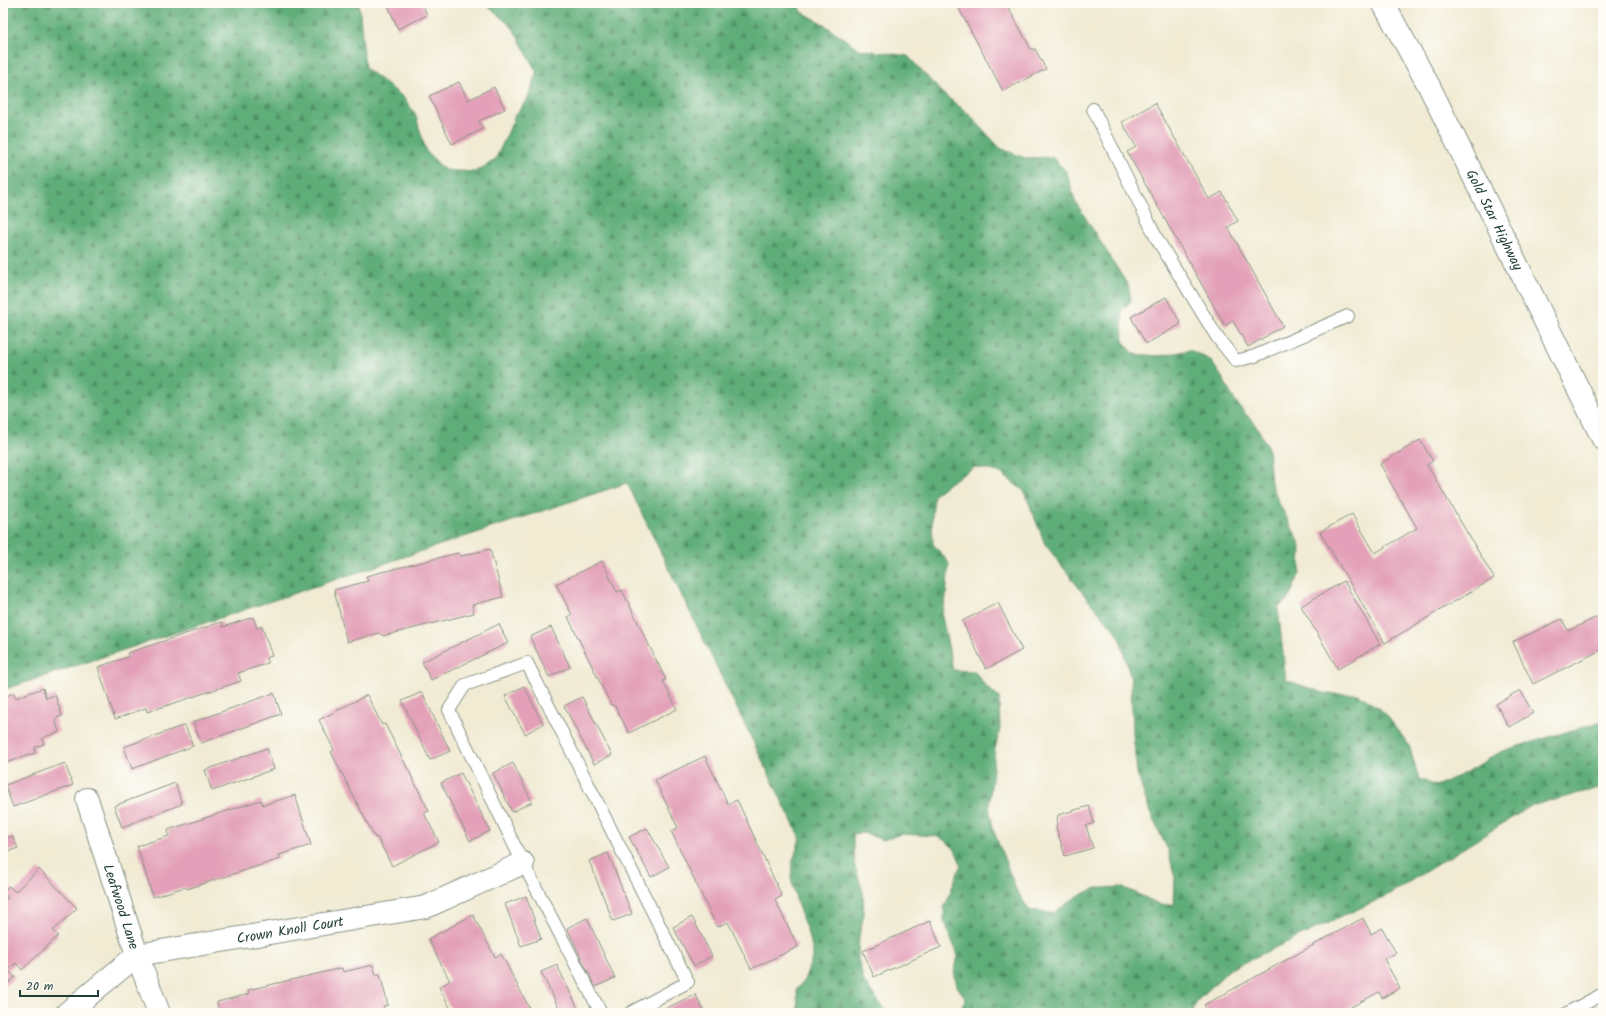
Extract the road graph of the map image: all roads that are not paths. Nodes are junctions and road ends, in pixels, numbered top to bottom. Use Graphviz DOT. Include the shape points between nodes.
graph roads {
  1 [pos="1383,3"];
  2 [pos="1093,110"];
  3 [pos="1348,316"];
  4 [pos="1603,439"];
  5 [pos="87,799"];
  6 [pos="523,863"];
  7 [pos="137,955"];
  8 [pos="1603,994"];
  9 [pos="67,1013"];
  10 [pos="159,1013"];
  11 [pos="601,1013"];
  12 [pos="630,1013"];
  13 [pos="1567,1013"];
  1 -- 4 [label="street, Gold Star Highway" via="1428,84"];
  2 -- 3 [label="lane" via="1157,239 1218,337 1236,361 1255,356"];
  5 -- 7 [label="street, Leafwood Lane"];
  6 -- 7 [label="street, Crown Knoll Court" via="426,907"];
  6 -- 11 [label="lane"];
  6 -- 12 [label="lane" via="449,710 465,685 527,663 688,982"];
  7 -- 9 [label="street"];
  7 -- 10 [label="street, Leafwood Lane"];
  8 -- 13 [label="lane"];
}
